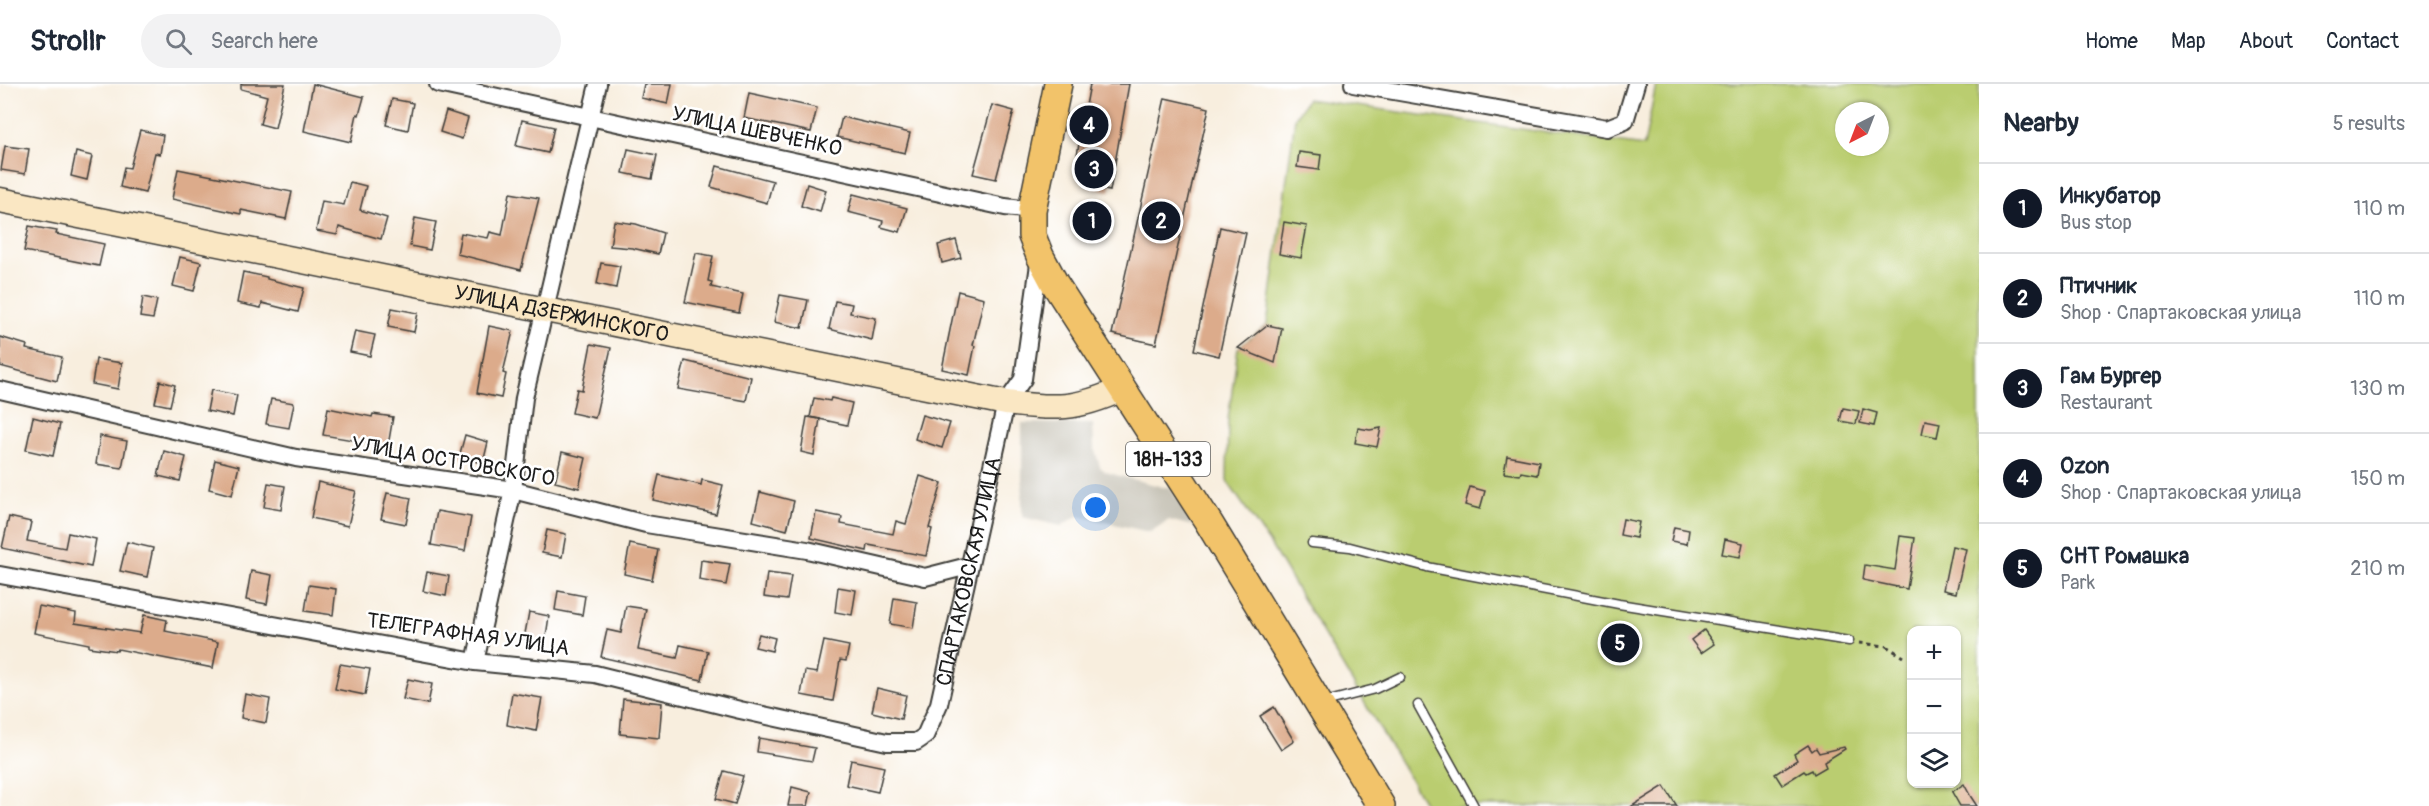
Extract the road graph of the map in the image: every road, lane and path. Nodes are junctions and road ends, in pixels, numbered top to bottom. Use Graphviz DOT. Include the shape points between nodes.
graph roads {
  1 [pos="438,84"];
  2 [pos="598,84"];
  3 [pos="1058,84"];
  4 [pos="1353,84"];
  5 [pos="1636,84"];
  6 [pos="590,116"];
  7 [pos="0,200"];
  8 [pos="1032,210"];
  9 [pos="1040,256"];
  10 [pos="544,309"];
  11 [pos="1122,389"];
  12 [pos="0,390"];
  13 [pos="1006,404"];
  14 [pos="513,490"];
  15 [pos="1312,543"];
  16 [pos="968,566"];
  17 [pos="0,575"];
  18 [pos="1849,641"];
  19 [pos="1904,657"];
  20 [pos="476,662"];
  21 [pos="1400,677"];
  22 [pos="1319,703"];
  23 [pos="1418,705"];
  24 [pos="926,736"];
  25 [pos="1381,806"];
  26 [pos="1474,806"];
  1 -- 6 [label="street, УЛИЦА ШЕВЧЕНКО"];
  2 -- 6 [label="street"];
  3 -- 8 [label="main road, 18Н-133"];
  4 -- 5 [label="street" via="1607,128 1625,121"];
  6 -- 8 [label="street, УЛИЦА ШЕВЧЕНКО"];
  6 -- 10 [label="street"];
  7 -- 10 [label="street, УЛИЦА ДЗЕРЖИНСКОГО"];
  8 -- 9 [label="main road, 18Н-133" via="1032,236"];
  9 -- 11 [label="main road, 18Н-133"];
  9 -- 13 [label="street" via="1023,379"];
  10 -- 13 [label="street, УЛИЦА ДЗЕРЖИНСКОГО"];
  10 -- 14 [label="street" via="524,398"];
  11 -- 13 [label="street, УЛИЦА ДЗЕРЖИНСКОГО" via="1076,406"];
  11 -- 22 [label="main road, 18Н-133"];
  12 -- 14 [label="street, УЛИЦА ОСТРОВСКОГО" via="296,458"];
  13 -- 16 [label="street, СПАРТАКОВСКАЯ УЛИЦА"];
  14 -- 16 [label="street, УЛИЦА ОСТРОВСКОГО" via="646,524 807,550 925,577"];
  14 -- 20 [label="street"];
  15 -- 18 [label="lane" via="1350,547 1427,567 1619,604"];
  16 -- 24 [label="street, СПАРТАКОВСКАЯ УЛИЦА" via="939,704"];
  17 -- 20 [label="street, ТЕЛЕГРАФНАЯ УЛИЦА"];
  18 -- 19 [label="path" via="1886,646"];
  20 -- 24 [label="street, ТЕЛЕГРАФНАЯ УЛИЦА" via="595,674 887,742 916,742"];
  21 -- 22 [label="lane" via="1375,689"];
  22 -- 25 [label="main road, 18Н-133"];
  23 -- 26 [label="lane"];
}
